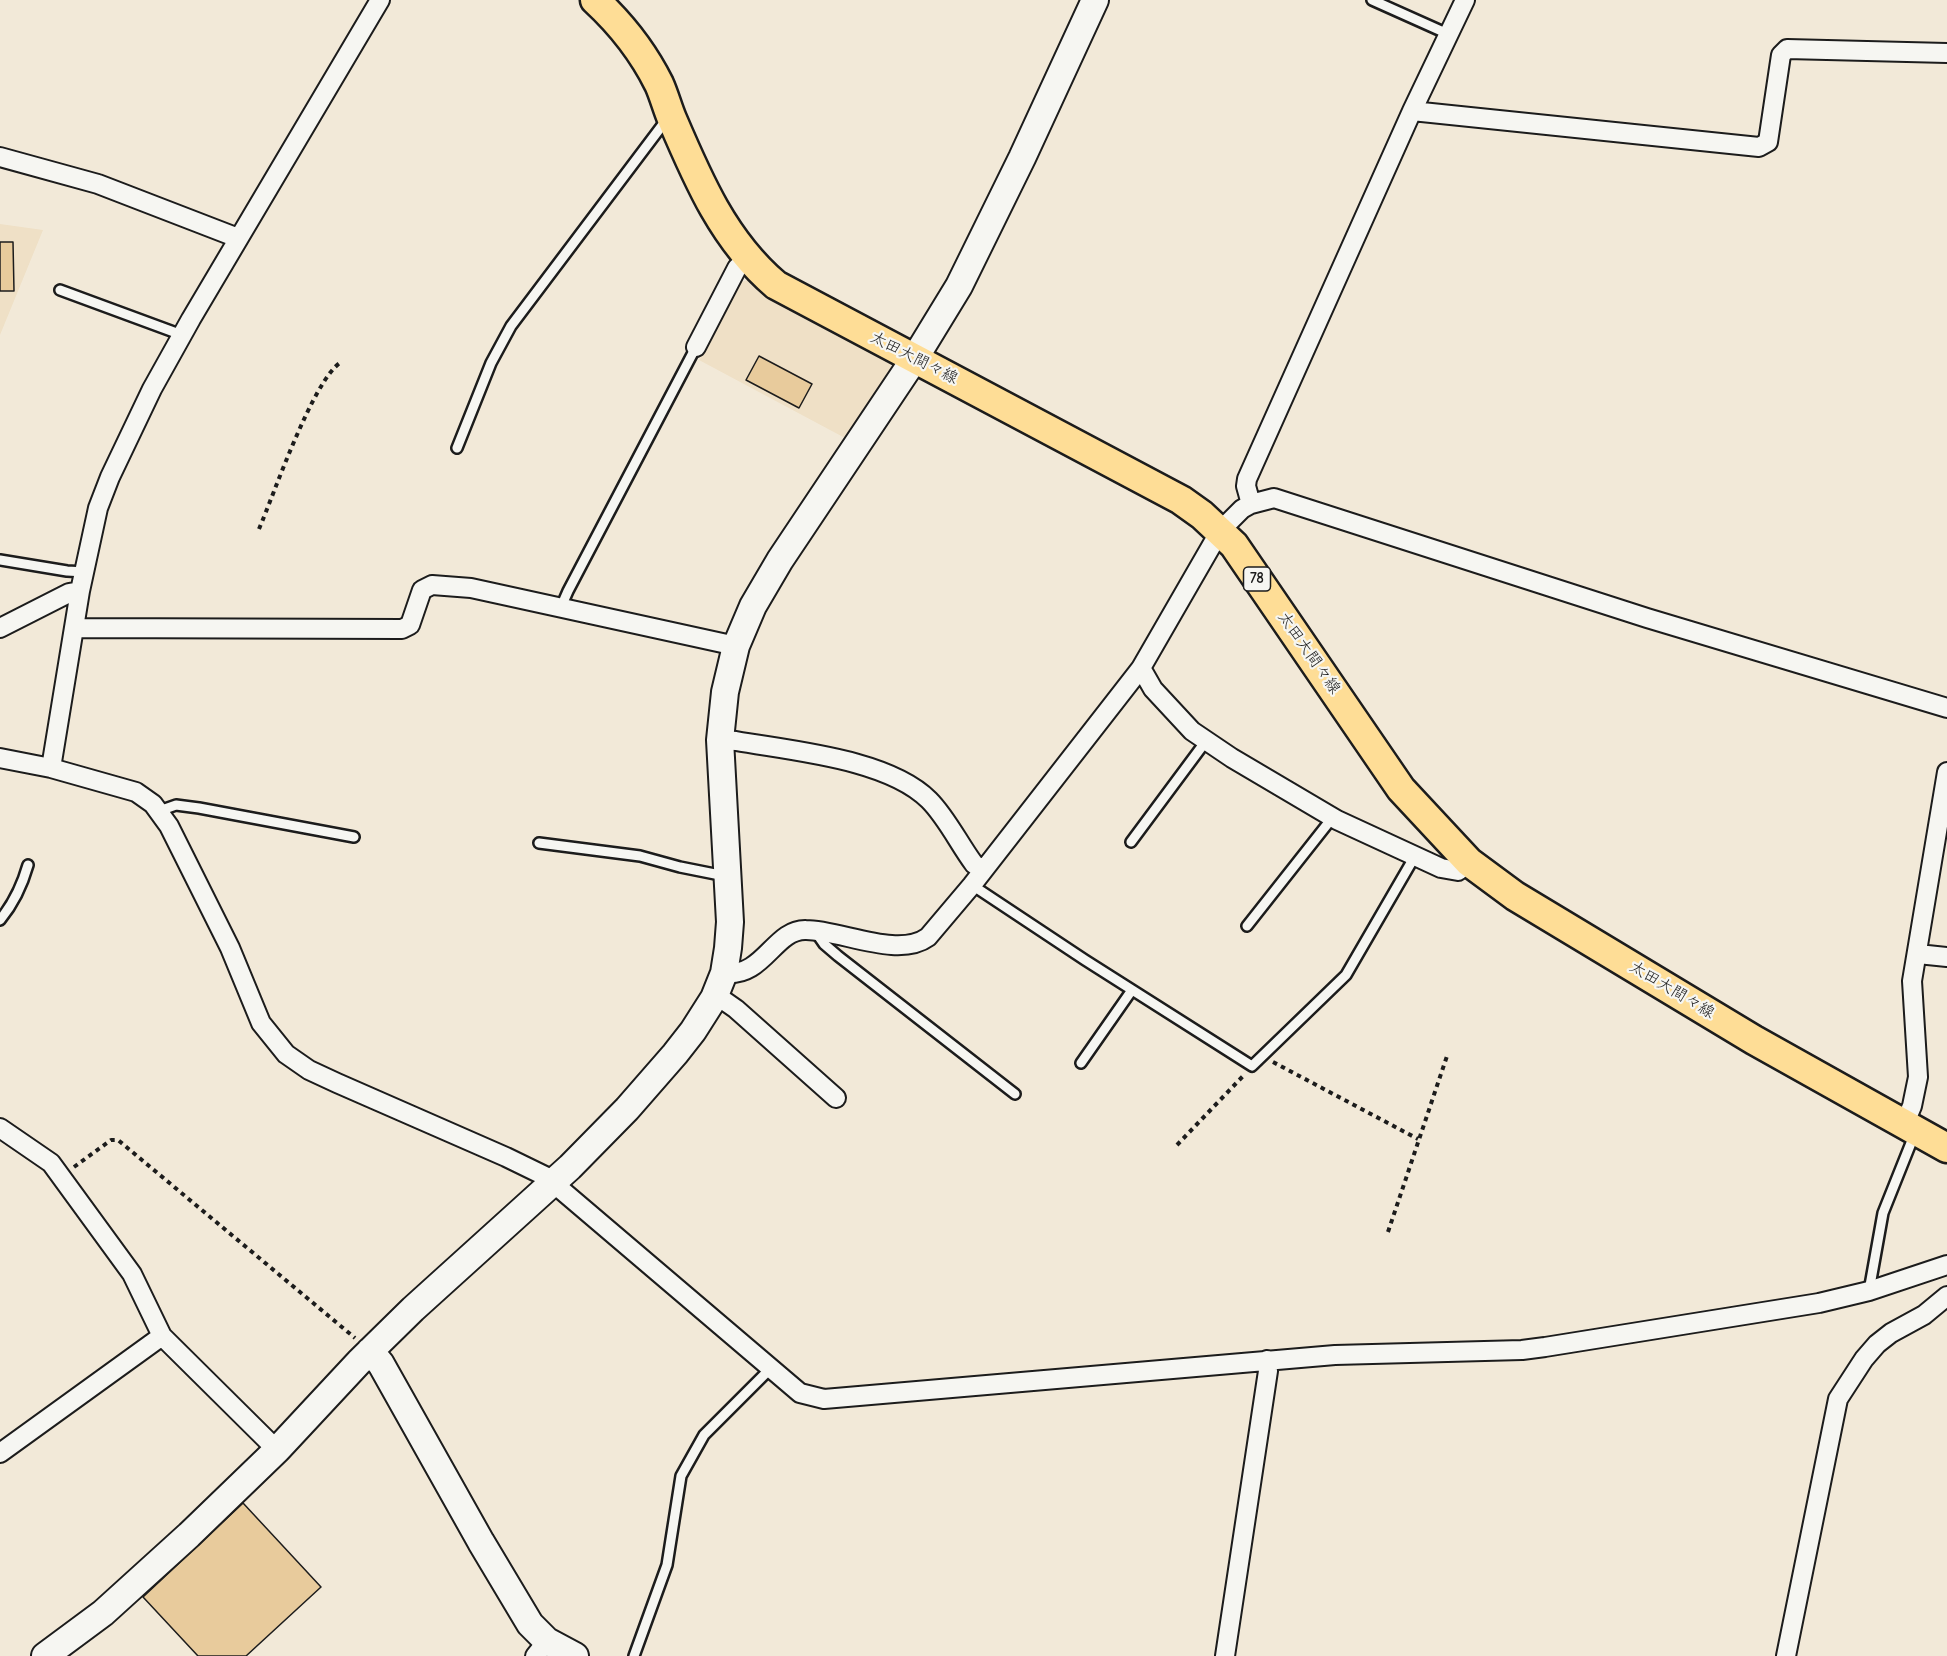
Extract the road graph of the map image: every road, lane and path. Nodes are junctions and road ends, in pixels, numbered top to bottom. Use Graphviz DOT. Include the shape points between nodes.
graph roads {
  1 [pos="380,0"];
  2 [pos="595,0"];
  3 [pos="1095,0"];
  4 [pos="1371,0"];
  5 [pos="1465,0"];
  6 [pos="1448,34"];
  7 [pos="1947,53"];
  8 [pos="1412,111"];
  9 [pos="671,116"];
  10 [pos="0,157"];
  11 [pos="238,238"];
  12 [pos="747,258"];
  13 [pos="60,290"];
  14 [pos="182,335"];
  15 [pos="696,347"];
  16 [pos="915,358"];
  17 [pos="341,362"];
  18 [pos="457,448"];
  19 [pos="1251,504"];
  20 [pos="259,529"];
  21 [pos="1220,531"];
  22 [pos="0,560"];
  23 [pos="84,572"];
  24 [pos="80,591"];
  25 [pos="561,607"];
  26 [pos="0,628"];
  27 [pos="74,628"];
  28 [pos="736,646"];
  29 [pos="1141,668"];
  30 [pos="1947,708"];
  31 [pos="720,740"];
  32 [pos="1206,741"];
  33 [pos="0,758"];
  34 [pos="51,768"];
  35 [pos="1947,772"];
  36 [pos="159,811"];
  37 [pos="1333,817"];
  38 [pos="354,837"];
  39 [pos="1131,842"];
  40 [pos="539,843"];
  41 [pos="1415,856"];
  42 [pos="1469,862"];
  43 [pos="28,865"];
  44 [pos="727,876"];
  45 [pos="977,877"];
  46 [pos="0,920"];
  47 [pos="1247,926"];
  48 [pos="815,931"];
  49 [pos="1918,954"];
  50 [pos="1947,957"];
  51 [pos="724,973"];
  52 [pos="1132,990"];
  53 [pos="714,998"];
  54 [pos="1448,1053"];
  55 [pos="1262,1057"];
  56 [pos="1081,1063"];
  57 [pos="1252,1066"];
  58 [pos="1015,1094"];
  59 [pos="836,1098"];
  60 [pos="1910,1128"];
  61 [pos="2,1134"];
  62 [pos="1418,1139"];
  63 [pos="1177,1145"];
  64 [pos="1947,1148"];
  65 [pos="67,1168"];
  66 [pos="553,1182"];
  67 [pos="1388,1232"];
  68 [pos="1947,1264"];
  69 [pos="1869,1291"];
  70 [pos="1947,1296"];
  71 [pos="162,1336"];
  72 [pos="365,1346"];
  73 [pos="1267,1360"];
  74 [pos="771,1368"];
  75 [pos="277,1450"];
  76 [pos="0,1453"];
  77 [pos="541,1649"];
  78 [pos="45,1656"];
  79 [pos="575,1656"];
  80 [pos="634,1656"];
  81 [pos="1225,1656"];
  82 [pos="1786,1656"];
  1 -- 11 [label="street"];
  2 -- 9 [label="main road, 太田大間々線 / 78" via="643,57"];
  3 -- 16 [label="street" via="973,259"];
  4 -- 6 [label="lane"];
  5 -- 6 [label="street"];
  6 -- 8 [label="street"];
  7 -- 8 [label="street" via="1787,49 1781,55 1768,142 1759,147"];
  8 -- 19 [label="street" via="1247,479"];
  9 -- 12 [label="main road, 太田大間々線 / 78" via="714,208"];
  9 -- 18 [label="lane" via="512,326 490,363"];
  10 -- 11 [label="street" via="98,184"];
  11 -- 14 [label="street"];
  12 -- 15 [label="street" via="737,268"];
  12 -- 16 [label="main road, 太田大間々線 / 78" via="776,285"];
  13 -- 14 [label="lane"];
  14 -- 23 [label="street" via="110,477 98,508"];
  15 -- 25 [label="lane"];
  16 -- 21 [label="main road, 太田大間々線 / 78" via="1181,500"];
  16 -- 28 [label="street" via="780,560 753,606"];
  17 -- 20 [label="path" via="333,367 312,402"];
  19 -- 21 [label="street"];
  19 -- 30 [label="street" via="1274,498"];
  21 -- 29 [label="street"];
  21 -- 42 [label="main road, 太田大間々線 / 78" via="1234,545 1401,789"];
  22 -- 23 [label="lane"];
  23 -- 24 [label="street"];
  24 -- 26 [label="street"];
  24 -- 27 [label="street"];
  25 -- 27 [label="street" via="471,588 432,585 422,590 410,625 402,629"];
  25 -- 28 [label="street"];
  27 -- 34 [label="street"];
  28 -- 31 [label="street" via="725,692"];
  29 -- 32 [label="street" via="1153,689"];
  29 -- 45 [label="street"];
  31 -- 44 [label="street"];
  31 -- 45 [label="street" via="865,765 897,778 929,800 974,864"];
  32 -- 37 [label="street"];
  32 -- 39 [label="lane"];
  33 -- 34 [label="street"];
  34 -- 36 [label="street" via="136,792"];
  35 -- 49 [label="street"];
  36 -- 38 [label="lane" via="176,805 199,808"];
  36 -- 66 [label="street" via="230,948 261,1023 285,1054 309,1070 515,1161"];
  37 -- 41 [label="street"];
  37 -- 47 [label="lane"];
  40 -- 44 [label="lane" via="640,856"];
  41 -- 42 [label="street" via="1451,871 1458,871"];
  41 -- 55 [label="lane" via="1346,975"];
  42 -- 60 [label="main road, 太田大間々線 / 78" via="1515,896 1754,1040"];
  43 -- 46 [label="lane" via="22,885"];
  44 -- 51 [label="street" via="729,931"];
  45 -- 48 [label="street" via="921,942 899,945"];
  45 -- 52 [label="lane"];
  48 -- 51 [label="street" via="794,933 747,970"];
  48 -- 58 [label="lane" via="838,956"];
  49 -- 50 [label="street"];
  49 -- 60 [label="street" via="1912,981 1918,1077"];
  51 -- 53 [label="street"];
  52 -- 56 [label="lane"];
  52 -- 57 [label="lane"];
  53 -- 59 [label="street" via="736,1009"];
  53 -- 66 [label="street" via="675,1054 627,1109"];
  54 -- 62 [label="path"];
  55 -- 57 [label="lane"];
  55 -- 62 [label="path"];
  57 -- 63 [label="path"];
  60 -- 64 [label="main road, 太田大間々線 / 78"];
  60 -- 69 [label="lane" via="1883,1213"];
  61 -- 71 [label="street" via="51,1162 132,1274"];
  62 -- 67 [label="path"];
  65 -- 72 [label="path" via="111,1140 118,1140"];
  66 -- 72 [label="street" via="413,1309"];
  66 -- 74 [label="street"];
  68 -- 69 [label="street"];
  69 -- 73 [label="street" via="1819,1303 1522,1350"];
  70 -- 82 [label="street" via="1877,1344 1838,1399"];
  71 -- 75 [label="street"];
  71 -- 76 [label="street"];
  72 -- 75 [label="street"];
  72 -- 77 [label="street" via="381,1364"];
  73 -- 74 [label="street" via="824,1400 800,1393"];
  73 -- 81 [label="street"];
  74 -- 80 [label="lane" via="704,1435 681,1476 667,1565"];
  75 -- 78 [label="street" via="103,1613"];
  77 -- 79 [label="street"];
}
